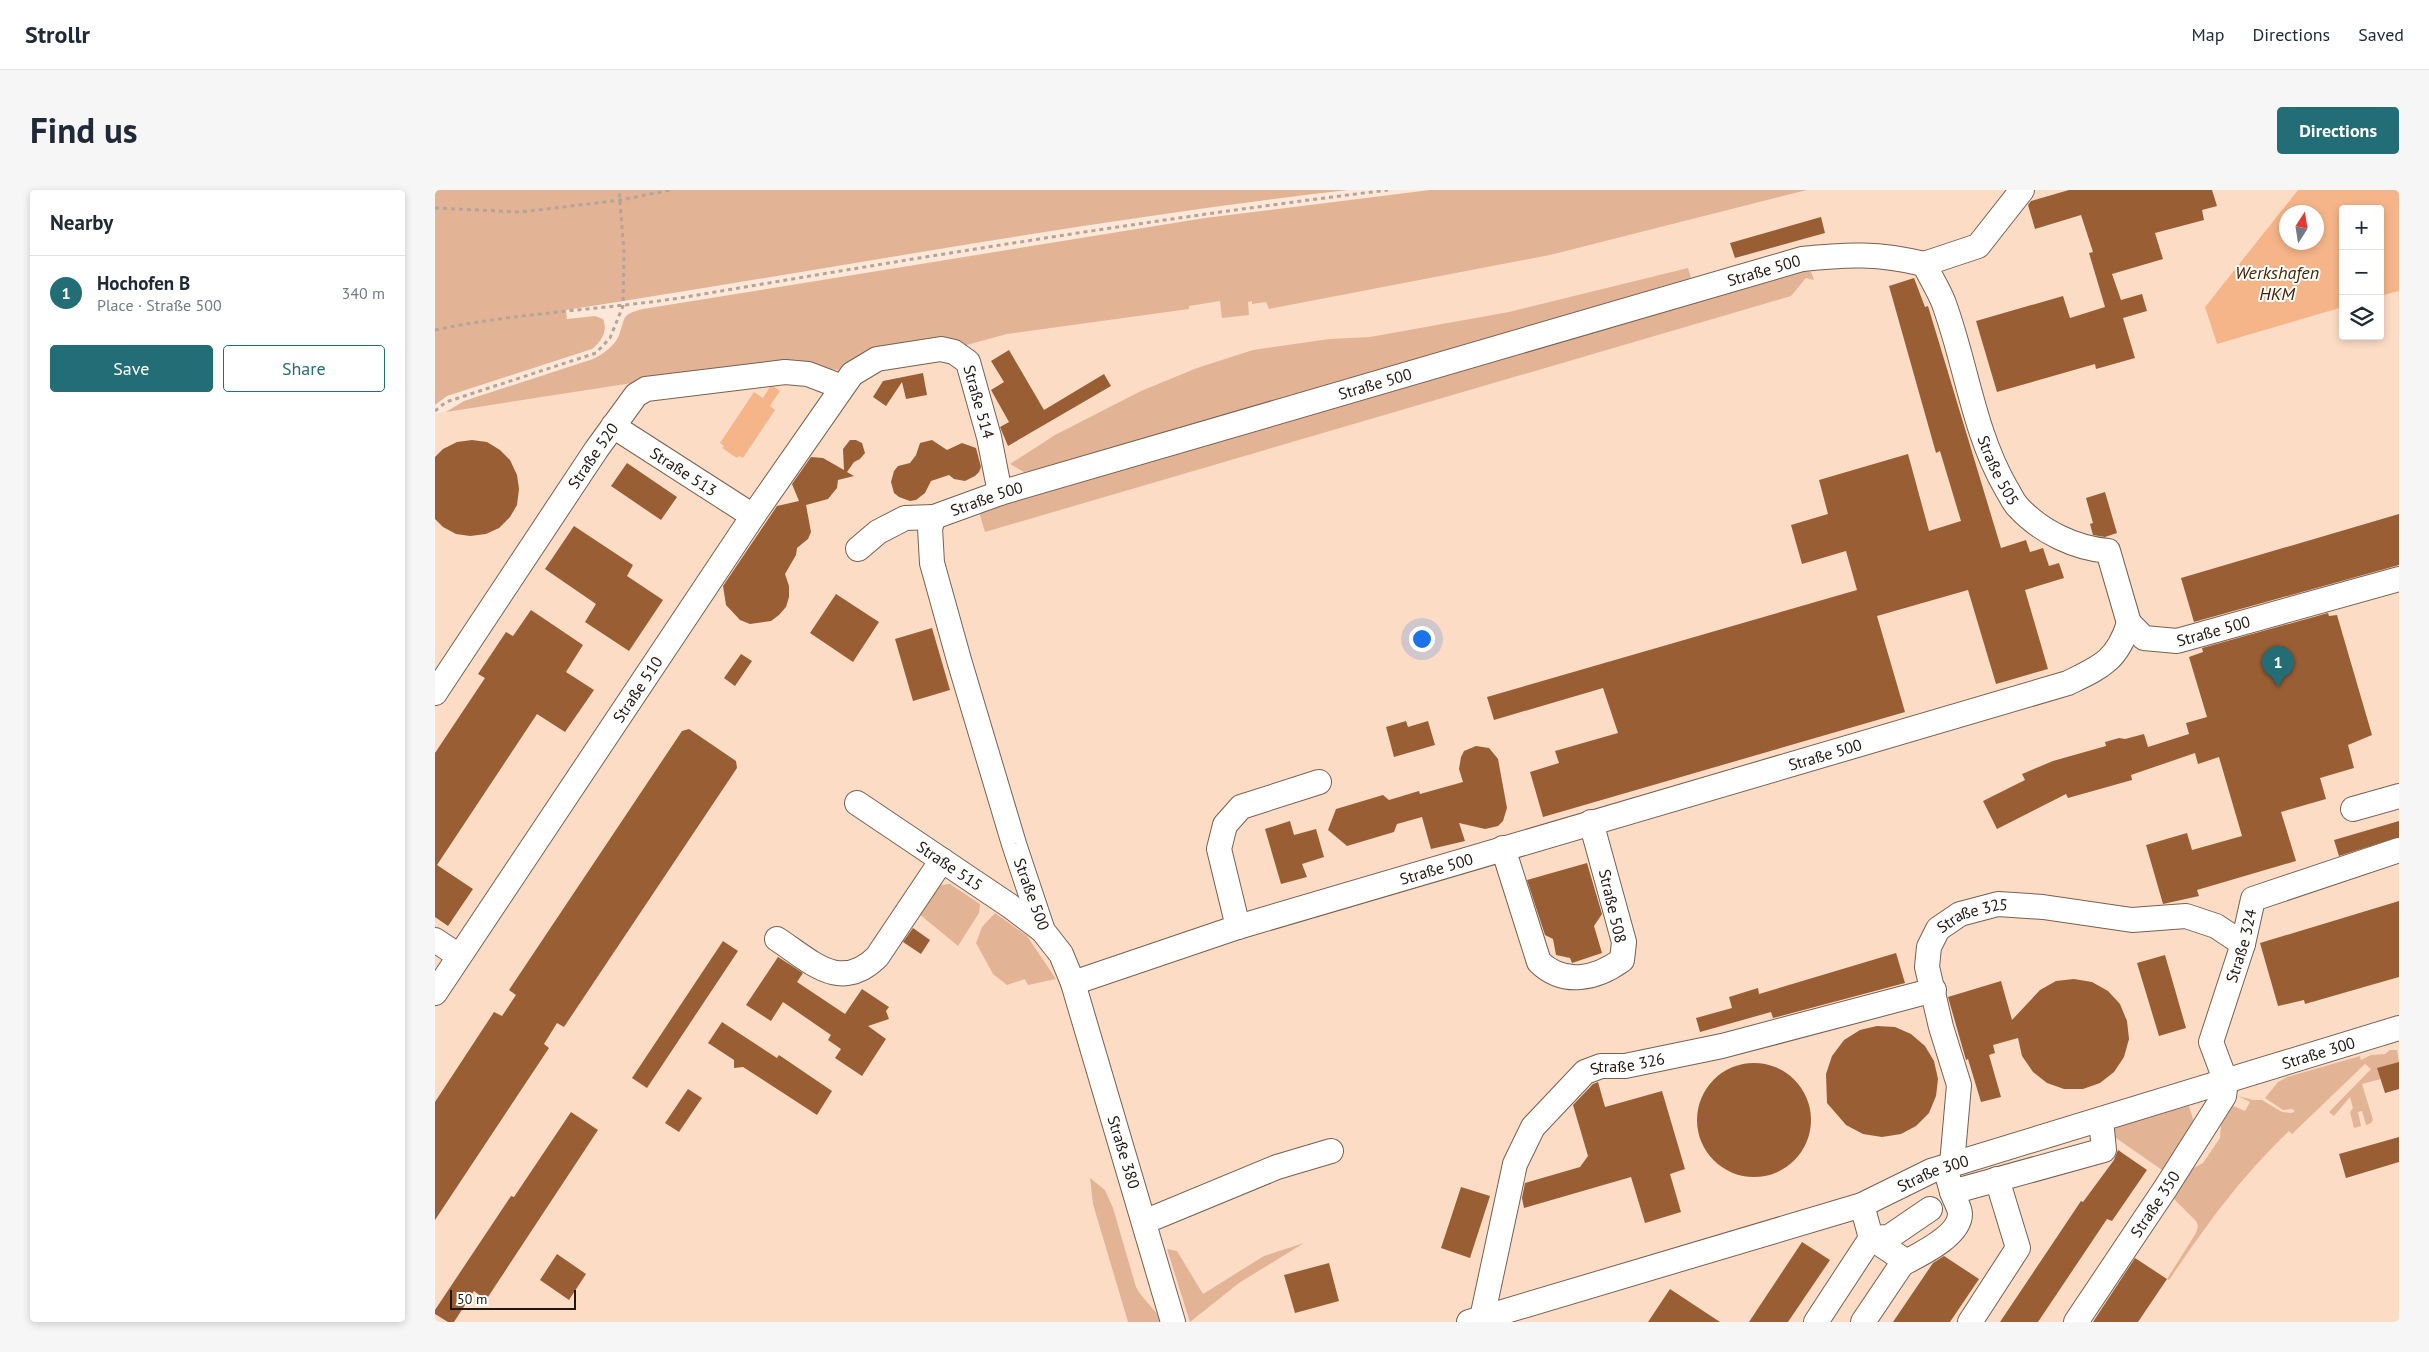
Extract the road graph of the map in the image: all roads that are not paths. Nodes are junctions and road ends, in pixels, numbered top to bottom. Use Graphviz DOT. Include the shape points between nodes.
graph roads {
  1 [pos="2022,190"];
  2 [pos="1924,264"];
  3 [pos="842,387"];
  4 [pos="613,426"];
  5 [pos="1000,493"];
  6 [pos="753,516"];
  7 [pos="934,517"];
  8 [pos="858,549"];
  9 [pos="2399,579"];
  10 [pos="2129,623"];
  11 [pos="435,693"];
  12 [pos="1319,782"];
  13 [pos="2399,796"];
  14 [pos="857,803"];
  15 [pos="2353,809"];
  16 [pos="1591,822"];
  17 [pos="1503,848"];
  18 [pos="2399,850"];
  19 [pos="941,860"];
  20 [pos="1238,927"];
  21 [pos="1043,931"];
  22 [pos="777,939"];
  23 [pos="435,940"];
  24 [pos="2243,944"];
  25 [pos="459,956"];
  26 [pos="1073,983"];
  27 [pos="1934,990"];
  28 [pos="435,993"];
  29 [pos="2399,1028"];
  30 [pos="2226,1082"];
  31 [pos="2101,1120"];
  32 [pos="1331,1151"];
  33 [pos="1948,1165"];
  34 [pos="1997,1179"];
  35 [pos="1952,1192"];
  36 [pos="1862,1205"];
  37 [pos="1930,1209"];
  38 [pos="1144,1222"];
  39 [pos="1871,1238"];
  40 [pos="1902,1264"];
  41 [pos="1486,1319"];
  42 [pos="1173,1322"];
  43 [pos="1816,1322"];
  44 [pos="1863,1322"];
  45 [pos="1970,1322"];
  46 [pos="2076,1322"];
  1 -- 2 [label="street" via="1978,246"];
  2 -- 5 [label="street, Straße 500" via="1893,256 1847,254 1802,259"];
  2 -- 10 [label="street, Straße 505" via="1943,301 1975,410 1999,476 2017,507 2043,527 2066,542 2108,551"];
  3 -- 4 [label="street, Straße 520" via="808,374 785,372 646,389 636,395"];
  3 -- 5 [label="street, Straße 514" via="859,368 877,359 941,349 954,352 968,362 989,437"];
  3 -- 6 [label="street, Straße 510"];
  4 -- 6 [label="street, Straße 513"];
  4 -- 11 [label="street, Straße 520"];
  5 -- 7 [label="street, Straße 500"];
  6 -- 25 [label="street, Straße 510"];
  7 -- 8 [label="street" via="905,518 878,532"];
  7 -- 21 [label="street, Straße 500" via="930,528 932,563 1014,844"];
  9 -- 10 [label="street, Straße 500" via="2177,641 2144,638"];
  10 -- 16 [label="street, Straße 500" via="2123,643 2103,666 2068,683"];
  12 -- 20 [label="street" via="1241,807 1225,825 1219,849"];
  13 -- 15 [label="street"];
  14 -- 19 [label="street, Straße 515"];
  16 -- 17 [label="street, Straße 500"];
  16 -- 17 [label="street, Straße 508" via="1624,942 1622,960 1597,973 1563,978 1539,962"];
  17 -- 20 [label="street, Straße 500"];
  18 -- 24 [label="street, Straße 324" via="2253,899"];
  19 -- 21 [label="street, Straße 515"];
  19 -- 22 [label="street" via="877,957 864,970 846,975 824,970"];
  20 -- 26 [label="street, Straße 500"];
  21 -- 26 [label="street, Straße 500" via="1061,954"];
  23 -- 25 [label="street"];
  24 -- 27 [label="street, Straße 325" via="2216,926 2186,916 2132,920 1998,904 1960,914 1938,929 1929,946 1927,967"];
  24 -- 30 [label="street, Straße 324" via="2211,1042"];
  25 -- 28 [label="street, Straße 510"];
  26 -- 38 [label="street, Straße 380"];
  27 -- 33 [label="street, Straße 325" via="1941,1027 1959,1084"];
  27 -- 41 [label="street, Straße 326" via="1722,1046 1625,1066 1601,1066 1585,1072 1533,1128 1515,1164"];
  29 -- 30 [label="street, Straße 300"];
  30 -- 31 [label="street, Straße 300"];
  30 -- 46 [label="street, Straße 350" via="2219,1105"];
  31 -- 33 [label="street, Straße 300"];
  31 -- 34 [label="street" via="2104,1150"];
  32 -- 38 [label="street" via="1277,1167"];
  33 -- 35 [label="street"];
  33 -- 36 [label="street, Straße 300"];
  34 -- 35 [label="street"];
  34 -- 45 [label="street" via="2018,1248"];
  35 -- 40 [label="street" via="1960,1214 1956,1229"];
  36 -- 39 [label="street"];
  36 -- 41 [label="street, Straße 300"];
  37 -- 39 [label="street" via="1889,1237"];
  38 -- 42 [label="street, Straße 380"];
  39 -- 40 [label="street" via="1901,1258"];
  39 -- 43 [label="street"];
  40 -- 44 [label="street"];
}
